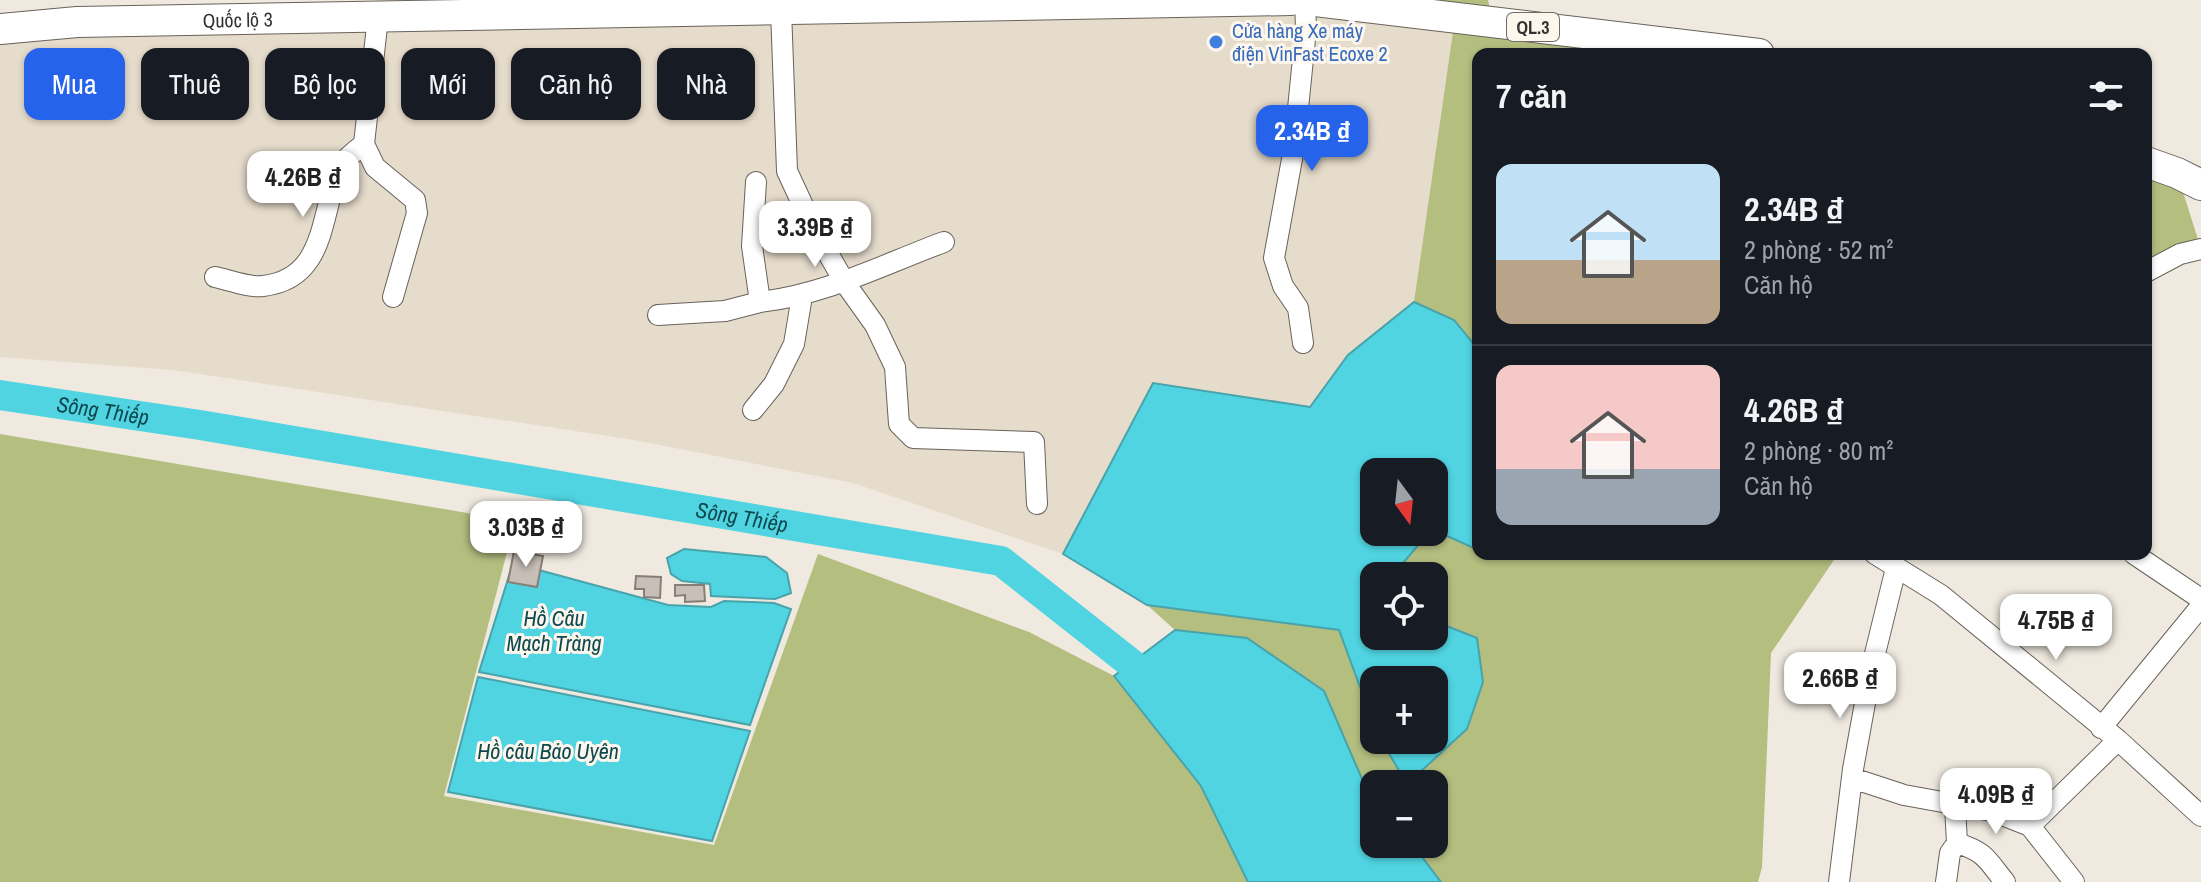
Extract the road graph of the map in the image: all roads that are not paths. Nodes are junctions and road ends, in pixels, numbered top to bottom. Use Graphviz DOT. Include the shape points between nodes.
graph roads {
  1 [pos="1291,0"];
  2 [pos="1306,0"];
  3 [pos="616,6"];
  4 [pos="571,7"];
  5 [pos="491,8"];
  6 [pos="295,9"];
  7 [pos="781,10"];
  8 [pos="378,17"];
  9 [pos="0,29"];
  10 [pos="1709,48"];
  11 [pos="364,144"];
  12 [pos="2152,164"];
  13 [pos="756,182"];
  14 [pos="2201,185"];
  15 [pos="944,242"];
  16 [pos="2201,249"];
  17 [pos="2152,269"];
  18 [pos="215,277"];
  19 [pos="845,283"];
  20 [pos="802,296"];
  21 [pos="393,297"];
  22 [pos="760,302"];
  23 [pos="658,315"];
  24 [pos="1303,343"];
  25 [pos="753,410"];
  26 [pos="1037,504"];
  27 [pos="1884,560"];
  28 [pos="2143,560"];
  29 [pos="1896,568"];
  30 [pos="2201,599"];
  31 [pos="2201,606"];
  32 [pos="2110,734"];
  33 [pos="1852,778"];
  34 [pos="1955,806"];
  35 [pos="2201,816"];
  36 [pos="2030,826"];
  37 [pos="1957,843"];
  38 [pos="1839,882"];
  39 [pos="1946,882"];
  40 [pos="2005,882"];
  41 [pos="2074,882"];
  1 -- 7 [label="highway, Quốc lộ 3"];
  2 -- 10 [label="highway, QL.3"];
  2 -- 24 [label="street" via="1294,148 1274,258 1283,286 1298,308"];
  3 -- 4 [label="highway, Quốc lộ 3"];
  3 -- 7 [label="highway, Quốc lộ 3"];
  4 -- 5 [label="highway, Quốc lộ 3"];
  5 -- 8 [label="highway, Quốc lộ 3"];
  6 -- 8 [label="highway, Quốc lộ 3"];
  6 -- 9 [label="highway, Quốc lộ 3"];
  7 -- 19 [label="street" via="787,171"];
  8 -- 11 [label="street"];
  11 -- 18 [label="street" via="339,171 314,253 301,269 262,287"];
  11 -- 21 [label="street" via="375,167 415,200 417,213"];
  12 -- 14 [label="highway"];
  13 -- 22 [label="street" via="752,246"];
  15 -- 19 [label="street"];
  16 -- 17 [label="street"];
  19 -- 20 [label="street"];
  19 -- 26 [label="street" via="875,325 895,367 899,424 913,438 1034,442"];
  20 -- 22 [label="street"];
  20 -- 25 [label="street" via="794,344 774,384"];
  22 -- 23 [label="street" via="725,311"];
  27 -- 29 [label="street"];
  28 -- 30 [label="street"];
  29 -- 32 [label="street" via="1941,595"];
  29 -- 33 [label="street"];
  31 -- 32 [label="street"];
  32 -- 35 [label="street"];
  32 -- 36 [label="street"];
  33 -- 34 [label="street"];
  33 -- 38 [label="street"];
  34 -- 36 [label="street" via="1992,811"];
  34 -- 37 [label="street"];
  36 -- 41 [label="street"];
  37 -- 39 [label="street" via="1950,853"];
  37 -- 40 [label="street" via="1987,856"];
}
